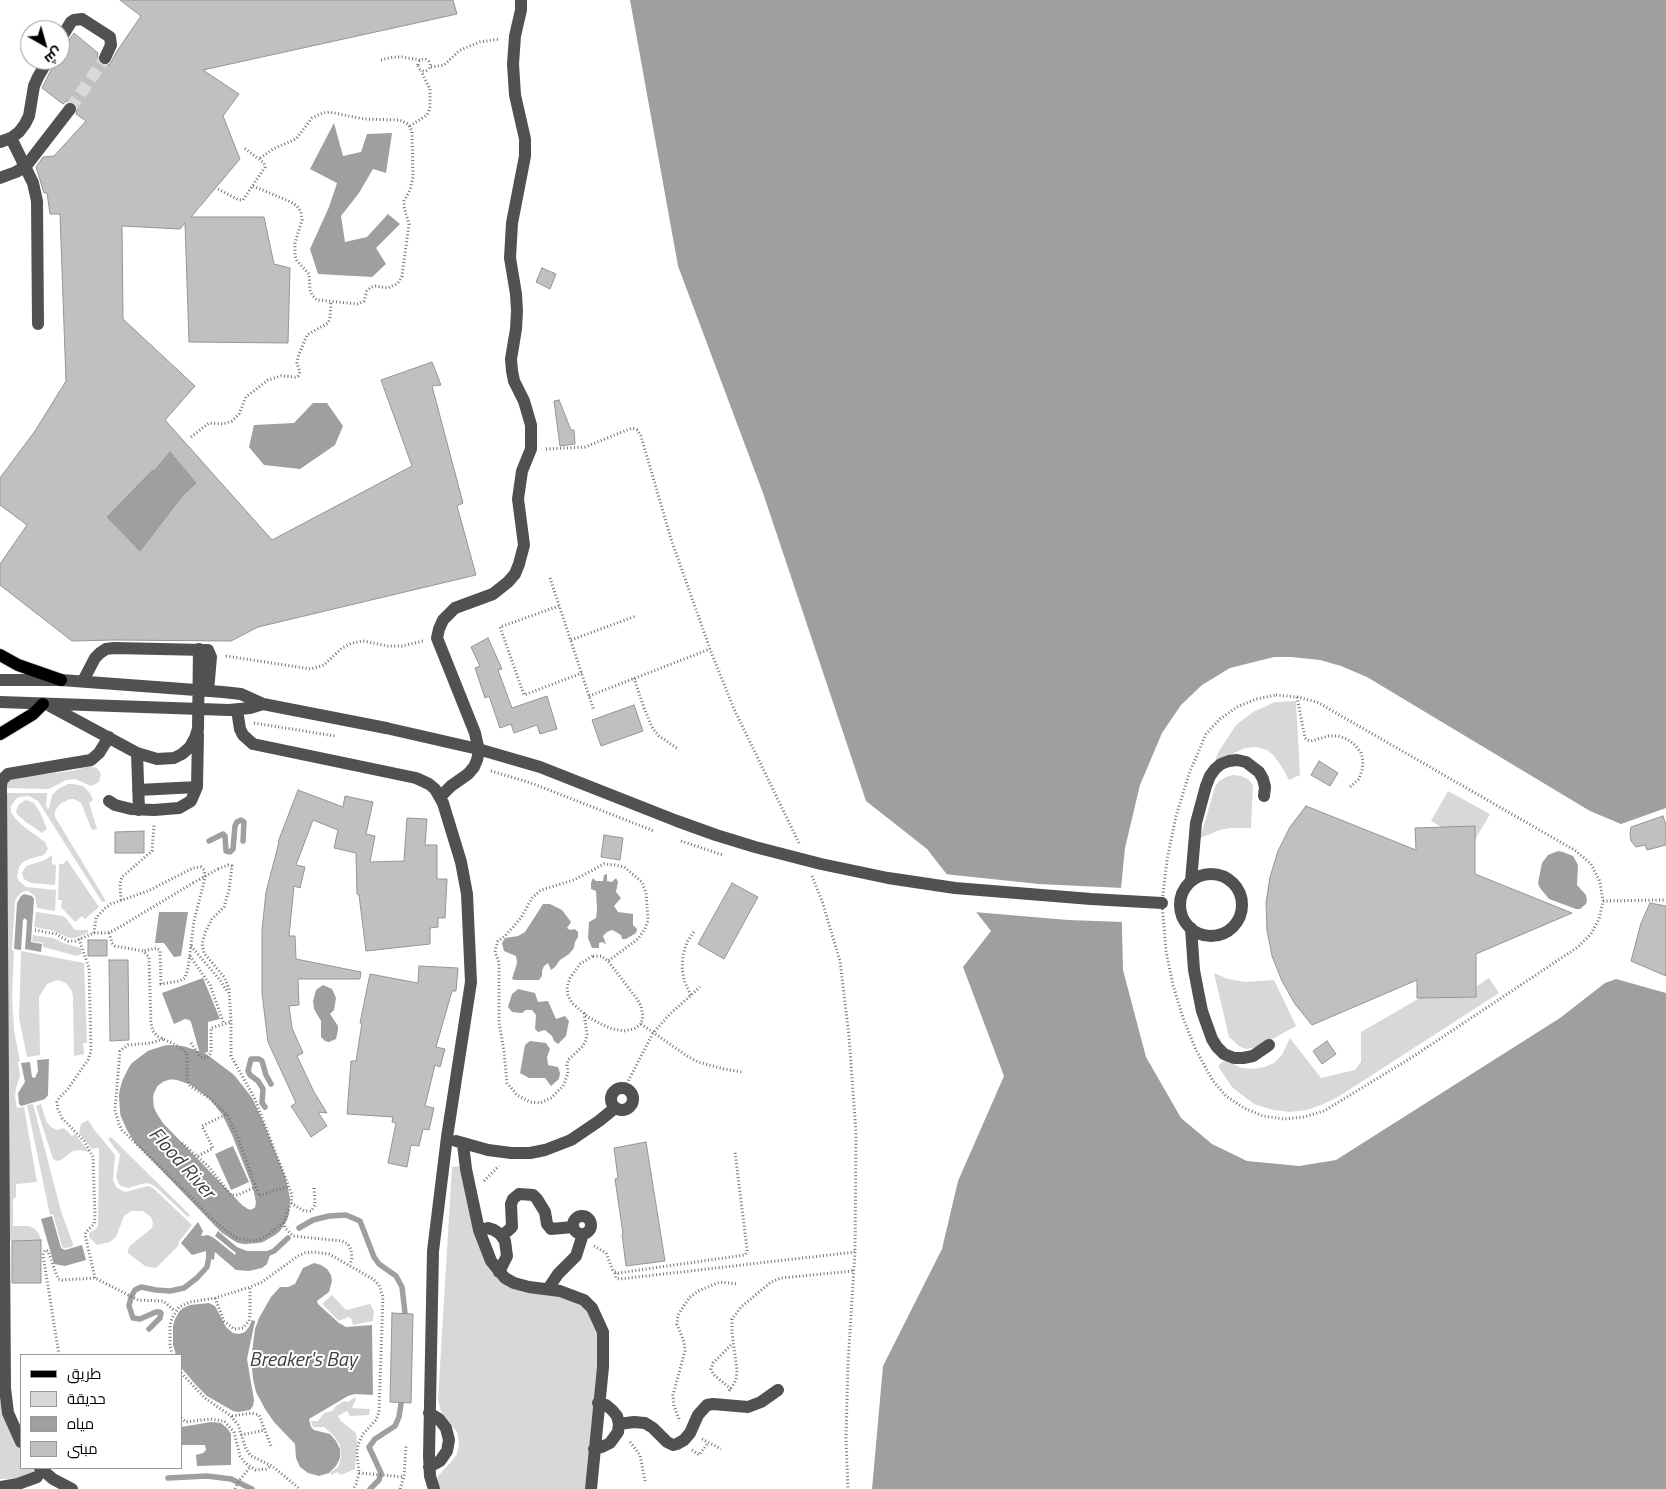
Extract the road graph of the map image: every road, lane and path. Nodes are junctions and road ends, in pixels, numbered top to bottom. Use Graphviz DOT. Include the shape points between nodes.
graph roads {
  1 [pos="521,0"];
  2 [pos="70,24"];
  3 [pos="516,36"];
  4 [pos="105,58"];
  5 [pos="381,60"];
  6 [pos="420,60"];
  7 [pos="430,67"];
  8 [pos="42,70"];
  9 [pos="421,71"];
  10 [pos="70,109"];
  11 [pos="410,126"];
  12 [pos="6,140"];
  13 [pos="243,147"];
  14 [pos="259,159"];
  15 [pos="26,166"];
  16 [pos="0,178"];
  17 [pos="253,186"];
  18 [pos="218,189"];
  19 [pos="331,302"];
  20 [pos="38,324"];
  21 [pos="191,437"];
  22 [pos="531,449"];
  23 [pos="550,578"];
  24 [pos="559,606"];
  25 [pos="636,616"];
  26 [pos="437,638"];
  27 [pos="570,640"];
  28 [pos="710,649"];
  29 [pos="205,651"];
  30 [pos="0,655"];
  31 [pos="582,673"];
  32 [pos="634,678"];
  33 [pos="0,680"];
  34 [pos="61,680"];
  35 [pos="83,681"];
  36 [pos="203,690"];
  37 [pos="589,696"];
  38 [pos="1297,697"];
  39 [pos="0,702"];
  40 [pos="46,704"];
  41 [pos="263,704"];
  42 [pos="197,708"];
  43 [pos="594,711"];
  44 [pos="237,715"];
  45 [pos="198,729"];
  46 [pos="0,734"];
  47 [pos="109,737"];
  48 [pos="342,737"];
  49 [pos="678,749"];
  50 [pos="138,753"];
  51 [pos="197,787"];
  52 [pos="1349,788"];
  53 [pos="138,790"];
  54 [pos="1264,796"];
  55 [pos="440,797"];
  56 [pos="109,801"];
  57 [pos="139,810"];
  58 [pos="154,810"];
  59 [pos="802,850"];
  60 [pos="812,875"];
  61 [pos="1191,881"];
  62 [pos="121,900"];
  63 [pos="1666,900"];
  64 [pos="1603,901"];
  65 [pos="1162,903"];
  66 [pos="1180,906"];
  67 [pos="1191,928"];
  68 [pos="35,930"];
  69 [pos="695,930"];
  70 [pos="94,933"];
  71 [pos="109,933"];
  72 [pos="79,940"];
  73 [pos="191,946"];
  74 [pos="143,951"];
  75 [pos="190,955"];
  76 [pos="608,961"];
  77 [pos="700,987"];
  78 [pos="228,994"];
  79 [pos="691,995"];
  80 [pos="584,1014"];
  81 [pos="231,1022"];
  82 [pos="224,1024"];
  83 [pos="641,1024"];
  84 [pos="653,1033"];
  85 [pos="163,1039"];
  86 [pos="191,1043"];
  87 [pos="1269,1045"];
  88 [pos="742,1072"];
  89 [pos="625,1087"];
  90 [pos="227,1114"];
  91 [pos="447,1137"];
  92 [pos="182,1143"];
  93 [pos="463,1144"];
  94 [pos="735,1152"];
  95 [pos="197,1156"];
  96 [pos="314,1186"];
  97 [pos="255,1187"];
  98 [pos="287,1187"];
  99 [pos="291,1203"];
  100 [pos="284,1222"];
  101 [pos="479,1230"];
  102 [pos="581,1231"];
  103 [pos="502,1236"];
  104 [pos="855,1252"];
  105 [pos="350,1265"];
  106 [pos="499,1272"];
  107 [pos="853,1272"];
  108 [pos="615,1273"];
  109 [pos="95,1278"];
  110 [pos="738,1284"];
  111 [pos="250,1287"];
  112 [pos="548,1289"];
  113 [pos="215,1298"];
  114 [pos="176,1311"];
  115 [pos="733,1343"];
  116 [pos="59,1354"];
  117 [pos="172,1354"];
  118 [pos="182,1374"];
  119 [pos="731,1389"];
  120 [pos="778,1390"];
  121 [pos="598,1403"];
  122 [pos="719,1404"];
  123 [pos="429,1413"];
  124 [pos="231,1416"];
  125 [pos="182,1419"];
  126 [pos="617,1429"];
  127 [pos="265,1430"];
  128 [pos="690,1433"];
  129 [pos="241,1435"];
  130 [pos="20,1440"];
  131 [pos="271,1446"];
  132 [pos="406,1446"];
  133 [pos="594,1448"];
  134 [pos="721,1449"];
  135 [pos="272,1466"];
  136 [pos="429,1466"];
  137 [pos="250,1467"];
  138 [pos="39,1472"];
  139 [pos="359,1473"];
  140 [pos="404,1477"];
  141 [pos="645,1481"];
  142 [pos="0,1487"];
  143 [pos="72,1489"];
  144 [pos="235,1489"];
  145 [pos="300,1489"];
  146 [pos="353,1489"];
  147 [pos="400,1489"];
  148 [pos="434,1489"];
  149 [pos="591,1489"];
  150 [pos="848,1489"];
  1 -- 3 [label="lane"];
  2 -- 4 [label="lane" via="82,19 110,36 111,45"];
  3 -- 7 [label="path" via="471,45 444,65"];
  3 -- 22 [label="lane" via="513,78 525,156 510,238 517,311 511,358 514,381 531,425"];
  5 -- 6 [label="path" via="402,57"];
  6 -- 7 [label="path" via="427,59"];
  6 -- 9 [label="path" via="418,66"];
  7 -- 9 [label="path" via="428,71"];
  8 -- 12 [label="lane" via="34,86 25,124"];
  9 -- 11 [label="path" via="430,89 430,108 427,115"];
  10 -- 15 [label="lane"];
  11 -- 14 [label="path" via="400,120 323,113 312,118 296,138"];
  11 -- 19 [label="path" via="412,177 404,201 409,224 402,276 393,286 371,288 361,303"];
  12 -- 15 [label="lane"];
  13 -- 14 [label="path"];
  14 -- 17 [label="path" via="265,167"];
  15 -- 16 [label="lane"];
  15 -- 20 [label="lane" via="37,201"];
  17 -- 18 [label="path" via="242,201"];
  17 -- 19 [label="path" via="297,206 302,220 295,256 309,274 314,298"];
  19 -- 21 [label="path" via="328,323 308,335 298,358 298,376 268,380 246,397 239,414 232,421 209,423"];
  22 -- 26 [label="lane" via="519,484 524,545 515,574 493,594 462,604 448,613"];
  22 -- 28 [label="path" via="585,447 632,428 637,430"];
  23 -- 24 [label="path"];
  24 -- 27 [label="path"];
  24 -- 31 [label="path" via="500,627 524,695"];
  25 -- 27 [label="path"];
  26 -- 29 [label="path" via="402,646 363,641 352,643 324,666 311,669"];
  26 -- 55 [label="lane" via="475,733 479,751 474,767"];
  27 -- 31 [label="path"];
  28 -- 32 [label="path"];
  28 -- 59 [label="path" via="734,709"];
  29 -- 35 [label="lane" via="106,649 95,658"];
  29 -- 36 [label="lane"];
  30 -- 34 [label="main road"];
  31 -- 37 [label="path"];
  32 -- 37 [label="path"];
  32 -- 49 [label="path" via="653,729"];
  33 -- 34 [label="lane"];
  34 -- 35 [label="lane"];
  35 -- 36 [label="lane"];
  36 -- 41 [label="lane" via="241,694"];
  36 -- 42 [label="lane"];
  37 -- 43 [label="path"];
  38 -- 52 [label="path" via="1305,738 1311,741 1338,736 1355,745 1360,753 1362,770 1359,779"];
  38 -- 64 [label="path" via="1317,702 1576,851 1591,864 1600,882"];
  38 -- 65 [label="path" via="1256,699 1237,707 1206,734 1176,816"];
  39 -- 40 [label="lane"];
  40 -- 42 [label="lane"];
  40 -- 46 [label="main road"];
  40 -- 47 [label="lane"];
  41 -- 44 [label="lane"];
  41 -- 65 [label="lane, bridge" via="478,749 540,767 716,834 821,864 956,888"];
  42 -- 44 [label="lane"];
  42 -- 45 [label="lane"];
  44 -- 48 [label="path"];
  44 -- 55 [label="lane" via="243,735 254,744 416,778 429,784"];
  45 -- 50 [label="lane" via="190,747 174,758 157,759"];
  45 -- 51 [label="lane"];
  47 -- 50 [label="lane"];
  47 -- 130 [label="lane" via="90,760 8,774 1,785 5,1388 10,1422"];
  50 -- 53 [label="lane"];
  51 -- 53 [label="lane"];
  51 -- 58 [label="lane" via="191,802 185,806"];
  53 -- 57 [label="lane"];
  54 -- 61 [label="lane" via="1263,779 1246,762 1229,761 1215,769 1206,786 1196,823"];
  55 -- 91 [label="lane" via="465,879 471,982"];
  56 -- 57 [label="lane" via="122,808"];
  57 -- 58 [label="lane"];
  58 -- 62 [label="path" via="152,851 122,877"];
  60 -- 104 [label="path" via="840,961 849,1036 856,1132"];
  61 -- 66 [label="lane" via="1183,892"];
  61 -- 67 [label="lane" via="1205,874 1226,877 1241,894 1242,909 1237,922 1226,932 1211,936"];
  62 -- 70 [label="path" via="100,913"];
  62 -- 73 [label="path" via="201,867 205,878"];
  63 -- 64 [label="path"];
  64 -- 65 [label="path" via="1591,934 1578,947 1414,1056 1324,1111 1284,1118 1263,1116 1244,1108 1226,1096 1213,1081 1196,1050 1173,985"];
  65 -- 66 [label="lane"];
  66 -- 67 [label="lane" via="1183,918"];
  67 -- 87 [label="lane" via="1194,970 1202,1011 1217,1047 1224,1054 1244,1058"];
  68 -- 72 [label="path" via="53,933 68,941"];
  69 -- 79 [label="path" via="685,949 682,969"];
  70 -- 71 [label="path"];
  70 -- 72 [label="path"];
  71 -- 74 [label="path" via="115,946"];
  71 -- 78 [label="path, bridge" via="218,869 232,866 224,907 212,919 202,944 204,953 227,982"];
  72 -- 109 [label="path" via="89,968 91,1045 88,1060 57,1102 62,1118 91,1152 94,1163 96,1217 86,1232"];
  73 -- 75 [label="path"];
  73 -- 78 [label="path"];
  74 -- 75 [label="path" via="157,948 160,951 160,982 163,984 185,978"];
  74 -- 85 [label="path" via="149,958 152,1028"];
  75 -- 82 [label="path" via="210,985"];
  76 -- 80 [label="path" via="601,956 593,956 580,964 570,978 568,995"];
  76 -- 80 [label="path" via="638,939 648,920 642,882 624,867 614,865 604,864 574,880 541,890 532,898 517,923 498,941 499,1022 507,1083 517,1095 540,1103 564,1086 568,1060 586,1040"];
  76 -- 83 [label="path" via="641,1006"];
  77 -- 79 [label="path"];
  78 -- 81 [label="path"];
  79 -- 84 [label="path"];
  80 -- 83 [label="path" via="612,1029 624,1031"];
  81 -- 82 [label="path"];
  81 -- 98 [label="path" via="231,1056 254,1098"];
  82 -- 86 [label="path" via="210,1030 211,1053 207,1058 200,1057"];
  83 -- 84 [label="path"];
  84 -- 88 [label="path" via="698,1062"];
  84 -- 89 [label="path"];
  85 -- 90 [label="path" via="187,1053 187,1080 193,1089"];
  85 -- 100 [label="path" via="125,1046 120,1051 115,1110 118,1124 214,1221 236,1238 261,1239"];
  89 -- 93 [label="lane" via="633,1095 631,1106 626,1110 615,1108 599,1122 559,1146 530,1153 511,1153"];
  90 -- 95 [label="path" via="202,1126 213,1148"];
  90 -- 97 [label="path"];
  91 -- 93 [label="lane"];
  91 -- 123 [label="lane" via="433,1251"];
  92 -- 95 [label="path"];
  93 -- 101 [label="lane"];
  94 -- 108 [label="path" via="747,1249 745,1255"];
  95 -- 97 [label="path" via="231,1195"];
  96 -- 99 [label="path" via="315,1205 311,1211 304,1211"];
  97 -- 98 [label="path" via="258,1196"];
  98 -- 99 [label="path" via="292,1195"];
  99 -- 100 [label="path"];
  100 -- 105 [label="path" via="286,1230 293,1236 348,1244 352,1258"];
  101 -- 103 [label="lane" via="488,1228"];
  101 -- 106 [label="lane"];
  102 -- 103 [label="lane" via="551,1229 537,1198 519,1194 511,1204 512,1227"];
  102 -- 108 [label="path" via="595,1247 606,1253"];
  102 -- 112 [label="lane" via="576,1256"];
  103 -- 106 [label="lane" via="508,1256"];
  104 -- 107 [label="path"];
  104 -- 108 [label="path" via="620,1279"];
  105 -- 111 [label="path" via="329,1254 305,1253"];
  105 -- 139 [label="path" via="373,1279 383,1297 379,1412 358,1445"];
  106 -- 112 [label="lane" via="521,1285"];
  107 -- 115 [label="path" via="782,1278 771,1282 740,1307 732,1319"];
  107 -- 150 [label="path" via="846,1438"];
  109 -- 114 [label="path" via="142,1300 163,1301"];
  109 -- 116 [label="path" via="58,1279 48,1252 45,1250 43,1253"];
  110 -- 128 [label="path" via="720,1282 698,1291 678,1315 685,1351 672,1396 677,1415"];
  111 -- 113 [label="path"];
  111 -- 113 [label="path" via="249,1321 243,1328 234,1329 224,1321"];
  112 -- 121 [label="lane" via="560,1290 584,1300 599,1320 604,1346"];
  113 -- 114 [label="path" via="190,1302"];
  114 -- 117 [label="path" via="170,1326"];
  115 -- 119 [label="path" via="737,1370"];
  115 -- 119 [label="path" via="710,1369"];
  118 -- 124 [label="path" via="194,1389"];
  119 -- 122 [label="path"];
  120 -- 122 [label="lane" via="748,1407"];
  121 -- 126 [label="lane" via="606,1405 617,1416"];
  121 -- 133 [label="lane"];
  122 -- 128 [label="lane" via="703,1408"];
  123 -- 136 [label="lane"];
  123 -- 136 [label="lane" via="440,1419 449,1440 440,1461"];
  124 -- 127 [label="path" via="257,1414"];
  124 -- 129 [label="path"];
  125 -- 137 [label="path" via="186,1422 224,1421 234,1432 242,1460"];
  126 -- 128 [label="lane" via="634,1422 645,1423 673,1445"];
  126 -- 133 [label="lane" via="614,1439 606,1446"];
  126 -- 141 [label="path" via="637,1450"];
  127 -- 129 [label="path"];
  127 -- 131 [label="path"];
  128 -- 134 [label="path"];
  129 -- 135 [label="path" via="251,1456"];
  132 -- 140 [label="path"];
  133 -- 149 [label="lane"];
  135 -- 137 [label="path" via="260,1470"];
  135 -- 145 [label="path"];
  136 -- 148 [label="lane"];
  137 -- 144 [label="path"];
  138 -- 142 [label="lane" via="18,1484"];
  138 -- 143 [label="lane"];
  139 -- 140 [label="path"];
  139 -- 146 [label="path"];
  140 -- 147 [label="path"];
}
